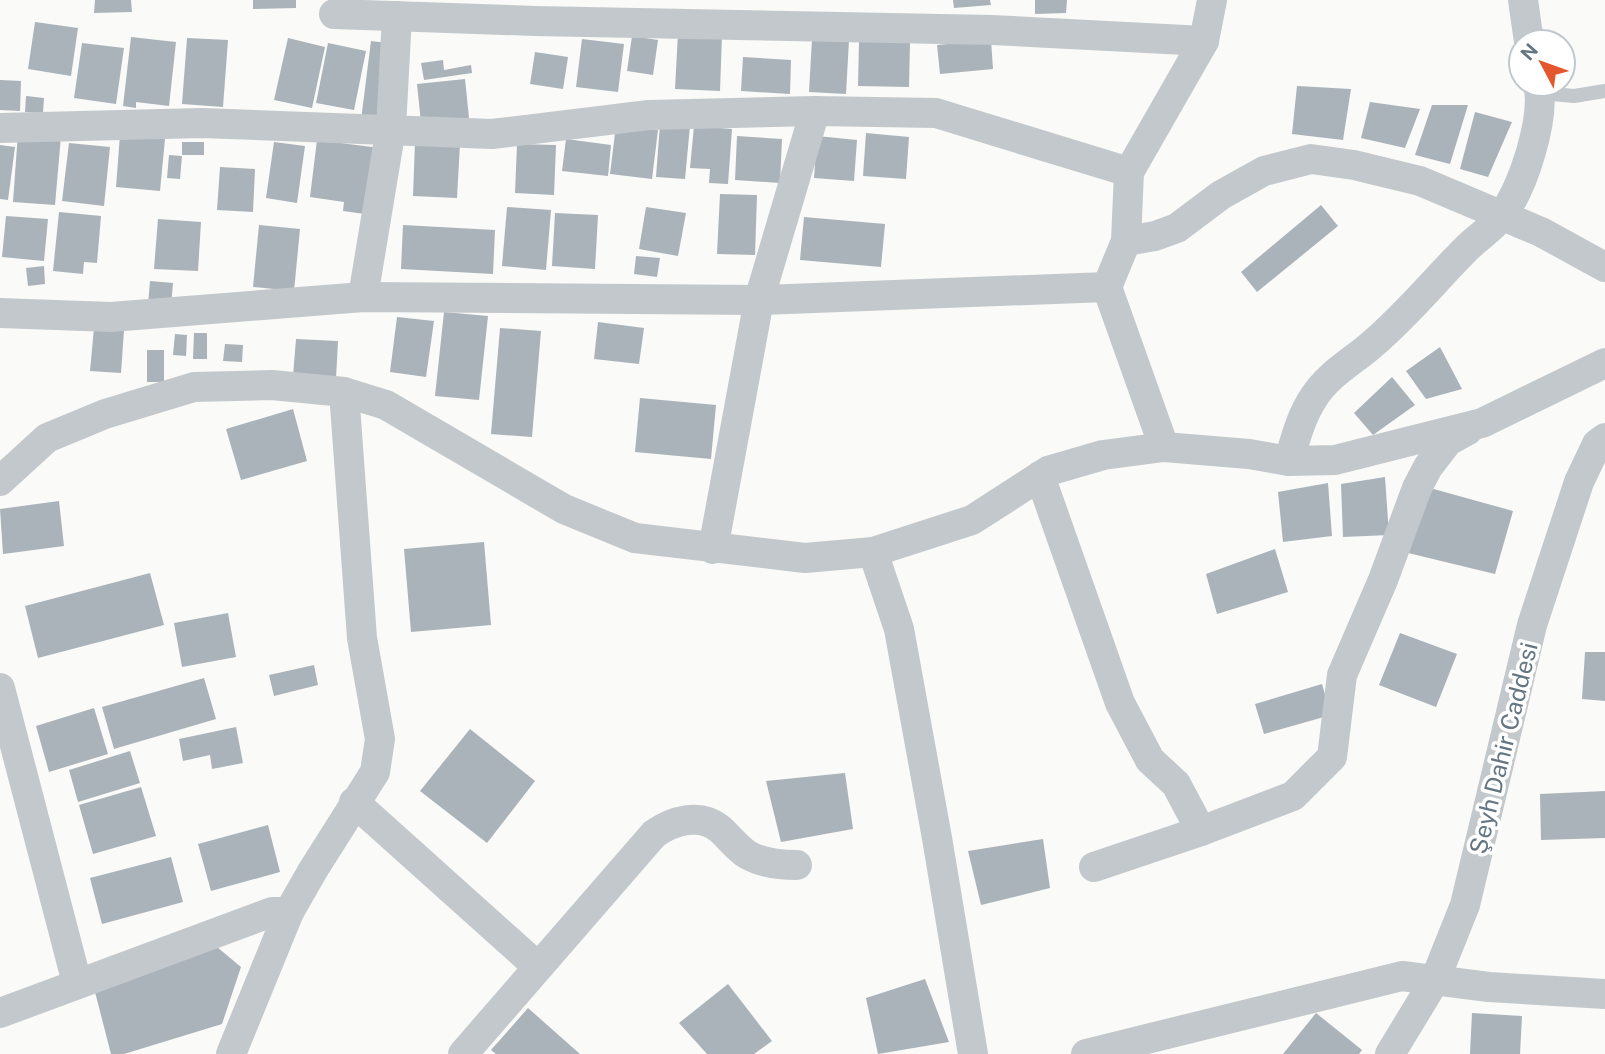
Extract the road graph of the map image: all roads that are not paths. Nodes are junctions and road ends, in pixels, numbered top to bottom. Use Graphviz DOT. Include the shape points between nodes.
graph roads {
  1 [pos="1212,0"];
  2 [pos="1523,0"];
  3 [pos="334,14"];
  4 [pos="397,16"];
  5 [pos="1527,28"];
  6 [pos="1205,41"];
  7 [pos="1605,91"];
  8 [pos="1577,96"];
  9 [pos="1538,98"];
  10 [pos="815,111"];
  11 [pos="0,128"];
  12 [pos="391,128"];
  13 [pos="1129,172"];
  14 [pos="1502,216"];
  15 [pos="1126,241"];
  16 [pos="1605,267"];
  17 [pos="1107,287"];
  18 [pos="363,297"];
  19 [pos="760,300"];
  20 [pos="0,313"];
  21 [pos="1605,363"];
  22 [pos="344,392"];
  23 [pos="1482,423"];
  24 [pos="1605,438"];
  25 [pos="1164,447"];
  26 [pos="1289,461"];
  27 [pos="1040,476"];
  28 [pos="0,481"];
  29 [pos="713,549"];
  30 [pos="873,552"];
  31 [pos="0,688"];
  32 [pos="354,802"];
  33 [pos="1201,831"];
  34 [pos="797,865"];
  35 [pos="1094,867"];
  36 [pos="289,912"];
  37 [pos="538,967"];
  38 [pos="1435,980"];
  39 [pos="77,983"];
  40 [pos="1605,994"];
  41 [pos="0,1013"];
  42 [pos="231,1054"];
  43 [pos="463,1054"];
  44 [pos="973,1054"];
  45 [pos="1086,1054"];
  46 [pos="1390,1054"];
  1 -- 6 [label="street"];
  2 -- 5 [label="street"];
  3 -- 4 [label="street"];
  4 -- 6 [label="street" via="992,30"];
  4 -- 12 [label="street"];
  6 -- 13 [label="street"];
  7 -- 8 [label="lane"];
  9 -- 14 [label="street" via="1531,150 1521,183"];
  10 -- 12 [label="street" via="649,115 492,134"];
  10 -- 13 [label="street" via="936,113"];
  10 -- 19 [label="street"];
  11 -- 12 [label="street" via="202,123"];
  12 -- 18 [label="street"];
  13 -- 15 [label="street"];
  14 -- 15 [label="street" via="1420,181 1311,159 1264,171 1177,228"];
  14 -- 16 [label="street"];
  14 -- 26 [label="street" via="1314,397"];
  15 -- 17 [label="street"];
  17 -- 19 [label="street"];
  17 -- 25 [label="street"];
  18 -- 19 [label="street"];
  18 -- 20 [label="street" via="111,317"];
  19 -- 29 [label="street"];
  21 -- 23 [label="street"];
  22 -- 28 [label="street" via="272,385 194,387 105,414 47,438"];
  22 -- 29 [label="street" via="386,405 564,509 635,538"];
  22 -- 32 [label="street" via="362,638 380,739 374,772"];
  23 -- 26 [label="street" via="1335,460"];
  23 -- 33 [label="street" via="1448,441 1418,488 1342,675 1332,757 1293,796"];
  24 -- 38 [label="street, Şeyh Dahir Caddesi" via="1597,444 1579,482 1532,625 1465,905"];
  25 -- 26 [label="street"];
  25 -- 27 [label="street" via="1103,455"];
  27 -- 30 [label="street" via="972,520"];
  27 -- 33 [label="street" via="1119,703 1150,760 1176,784"];
  29 -- 30 [label="street" via="805,558"];
  30 -- 44 [label="street" via="899,629"];
  31 -- 39 [label="street"];
  32 -- 36 [label="street"];
  32 -- 37 [label="street"];
  33 -- 35 [label="street"];
  34 -- 37 [label="street" via="748,855 707,822 674,822 654,834"];
  36 -- 39 [label="street" via="272,912"];
  36 -- 42 [label="street"];
  37 -- 43 [label="street"];
  38 -- 40 [label="street"];
  38 -- 45 [label="street" via="1402,976"];
  38 -- 46 [label="street, Şeyh Dahir Caddesi"];
  39 -- 41 [label="street"];
}
